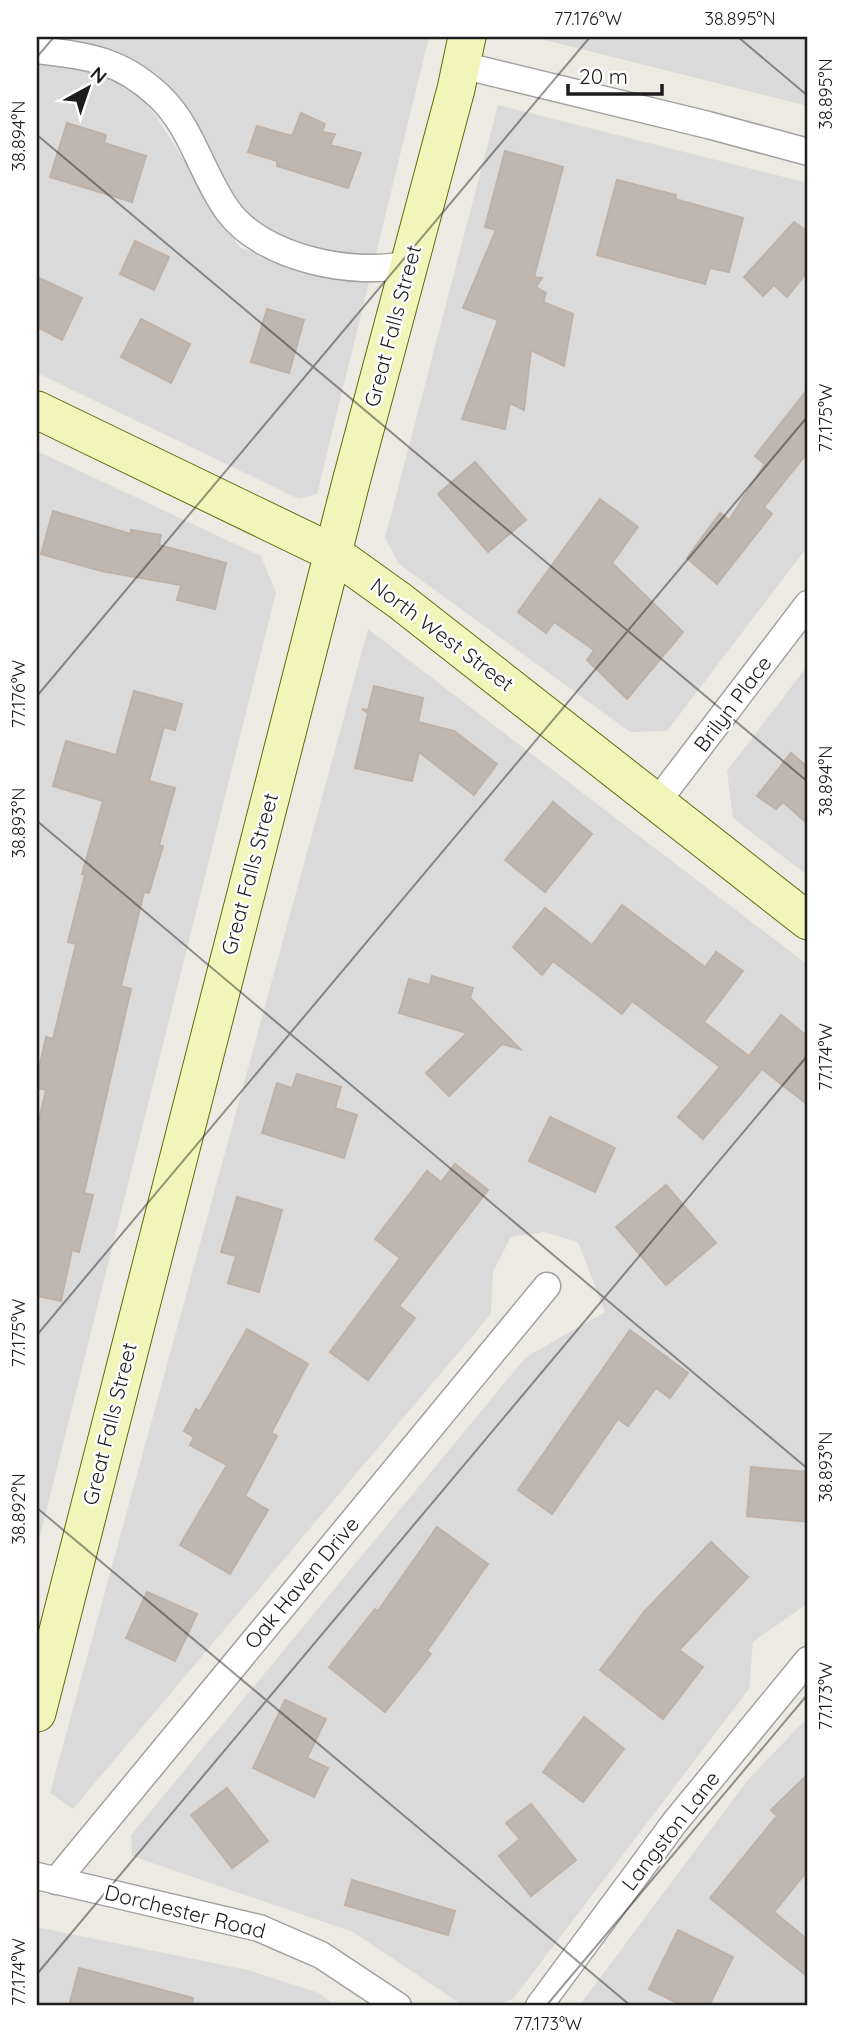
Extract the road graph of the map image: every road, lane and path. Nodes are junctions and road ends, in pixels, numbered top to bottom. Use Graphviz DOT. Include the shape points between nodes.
graph roads {
  1 [pos="37,50"];
  2 [pos="464,51"];
  3 [pos="808,152"];
  4 [pos="409,264"];
  5 [pos="37,410"];
  6 [pos="333,553"];
  7 [pos="808,604"];
  8 [pos="657,802"];
  9 [pos="808,921"];
  10 [pos="547,1286"];
  11 [pos="808,1660"];
  12 [pos="37,1713"];
  13 [pos="46,1878"];
  14 [pos="398,2006"];
  15 [pos="540,2006"];
  1 -- 4 [label="street" via="95,57 129,73 159,96 190,136 228,211 270,245 355,269"];
  2 -- 3 [label="street"];
  2 -- 4 [label="main road, Great Falls Street"];
  4 -- 6 [label="main road, Great Falls Street"];
  5 -- 6 [label="main road, North West Street"];
  6 -- 8 [label="main road, North West Street"];
  6 -- 12 [label="main road, Great Falls Street"];
  7 -- 8 [label="street, Brilyn Place"];
  8 -- 9 [label="main road, North West Street"];
  10 -- 13 [label="street, Oak Haven Drive"];
  11 -- 15 [label="street, Langston Lane" via="675,1822"];
  13 -- 14 [label="street, Dorchester Road" via="259,1928 321,1955"];
}
